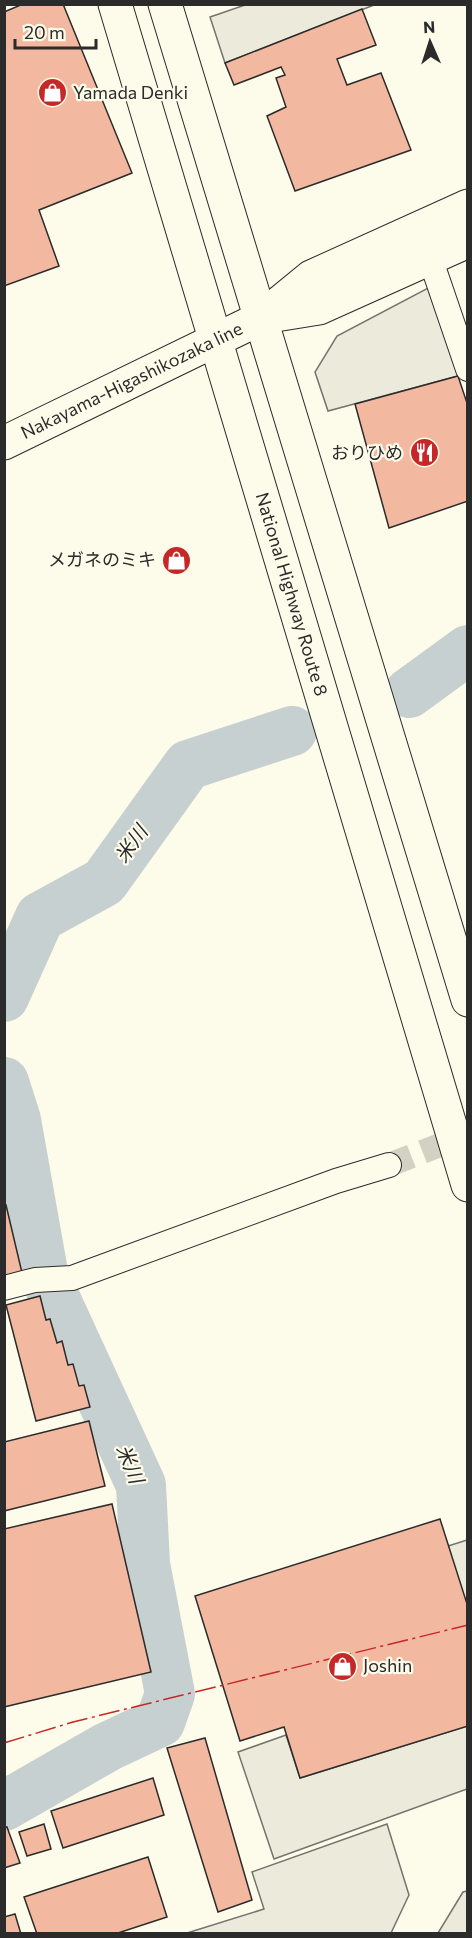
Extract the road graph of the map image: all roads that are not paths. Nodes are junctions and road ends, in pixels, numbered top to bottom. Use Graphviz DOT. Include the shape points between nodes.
graph roads {
  1 [pos="115,4"];
  2 [pos="165,4"];
  3 [pos="468,206"];
  4 [pos="419,227"];
  5 [pos="468,241"];
  6 [pos="430,258"];
  7 [pos="261,318"];
  8 [pos="215,339"];
  9 [pos="468,369"];
  10 [pos="4,443"];
  11 [pos="468,1000"];
  12 [pos="389,1165"];
  13 [pos="468,1185"];
  14 [pos="4,1288"];
  1 -- 8 [label="main road, National Highway Route 8"];
  2 -- 7 [label="main road"];
  3 -- 4 [label="main road, Nakayama-Higashikozaka line"];
  4 -- 6 [label="street"];
  4 -- 7 [label="main road, Nakayama-Higashikozaka line" via="311,278"];
  5 -- 6 [label="main road, Nakayama-Higashikozaka line"];
  6 -- 7 [label="main road, Nakayama-Higashikozaka line" via="319,308"];
  6 -- 9 [label="street"];
  7 -- 8 [label="main road, Nakayama-Higashikozaka line"];
  7 -- 11 [label="main road"];
  8 -- 10 [label="main road, Nakayama-Higashikozaka line"];
  8 -- 13 [label="main road, National Highway Route 8"];
  12 -- 14 [label="street" via="72,1278"];
}
